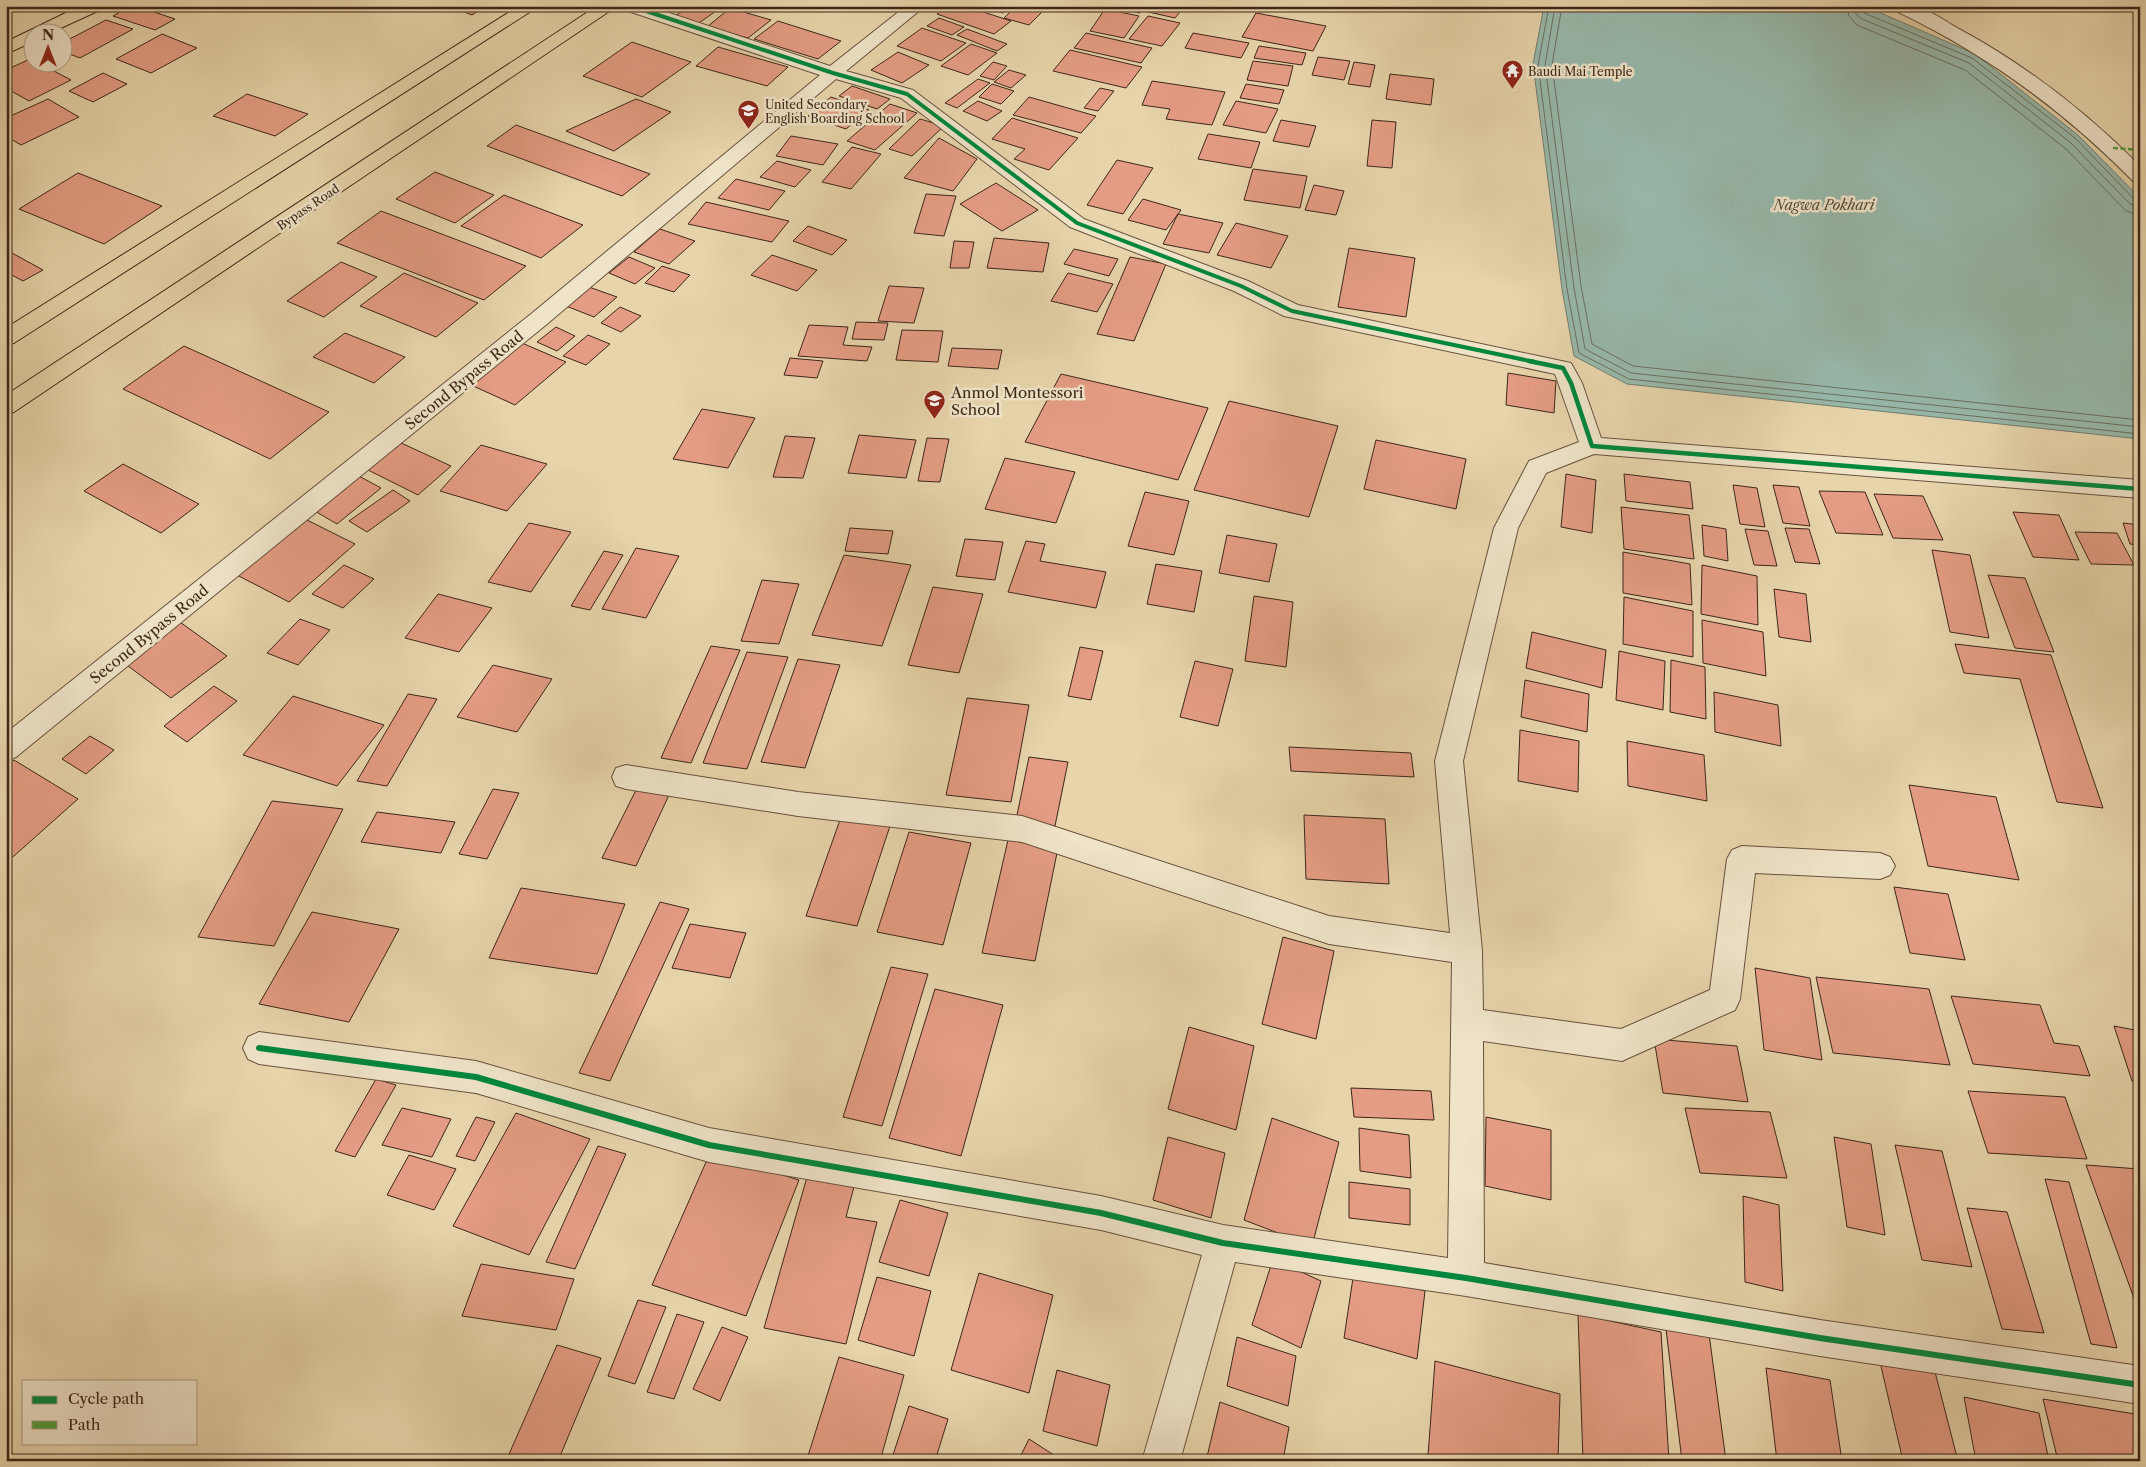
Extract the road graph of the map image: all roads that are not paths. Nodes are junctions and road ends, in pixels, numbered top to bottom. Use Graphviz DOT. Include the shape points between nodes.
graph roads {
  1 [pos="94,6"];
  2 [pos="531,6"];
  3 [pos="609,6"];
  4 [pos="631,6"];
  5 [pos="917,6"];
  6 [pos="1900,6"];
  7 [pos="61,22"];
  8 [pos="22,41"];
  9 [pos="6,48"];
  10 [pos="833,73"];
  11 [pos="2140,177"];
  12 [pos="6,338"];
  13 [pos="6,406"];
  14 [pos="1592,446"];
  15 [pos="2140,489"];
  16 [pos="6,749"];
  17 [pos="626,777"];
  18 [pos="1880,866"];
  19 [pos="1467,950"];
  20 [pos="1466,1023"];
  21 [pos="259,1048"];
  22 [pos="1223,1243"];
  23 [pos="1466,1278"];
  24 [pos="2140,1385"];
  25 [pos="1162,1461"];
  1 -- 7 [label="main road"];
  2 -- 12 [label="main road"];
  3 -- 13 [label="main road, Bypass Road"];
  4 -- 10 [label="street"];
  5 -- 10 [label="street, Second Bypass Road"];
  6 -- 11 [label="street" via="1941,24 2035,85 2113,148"];
  8 -- 9 [label="main road"];
  10 -- 14 [label="street" via="907,94 1077,223 1241,286 1292,311 1563,368"];
  10 -- 16 [label="street, Second Bypass Road" via="539,319"];
  14 -- 15 [label="street"];
  14 -- 19 [label="street" via="1537,467 1506,528 1449,761"];
  17 -- 19 [label="street" via="798,804 1022,829 1329,930"];
  18 -- 20 [label="street" via="1742,859 1724,999 1622,1045"];
  19 -- 20 [label="street"];
  20 -- 23 [label="street"];
  21 -- 22 [label="street" via="476,1077 709,1145 1101,1213"];
  22 -- 23 [label="street"];
  22 -- 25 [label="street"];
  23 -- 24 [label="street" via="1820,1338"];
}
